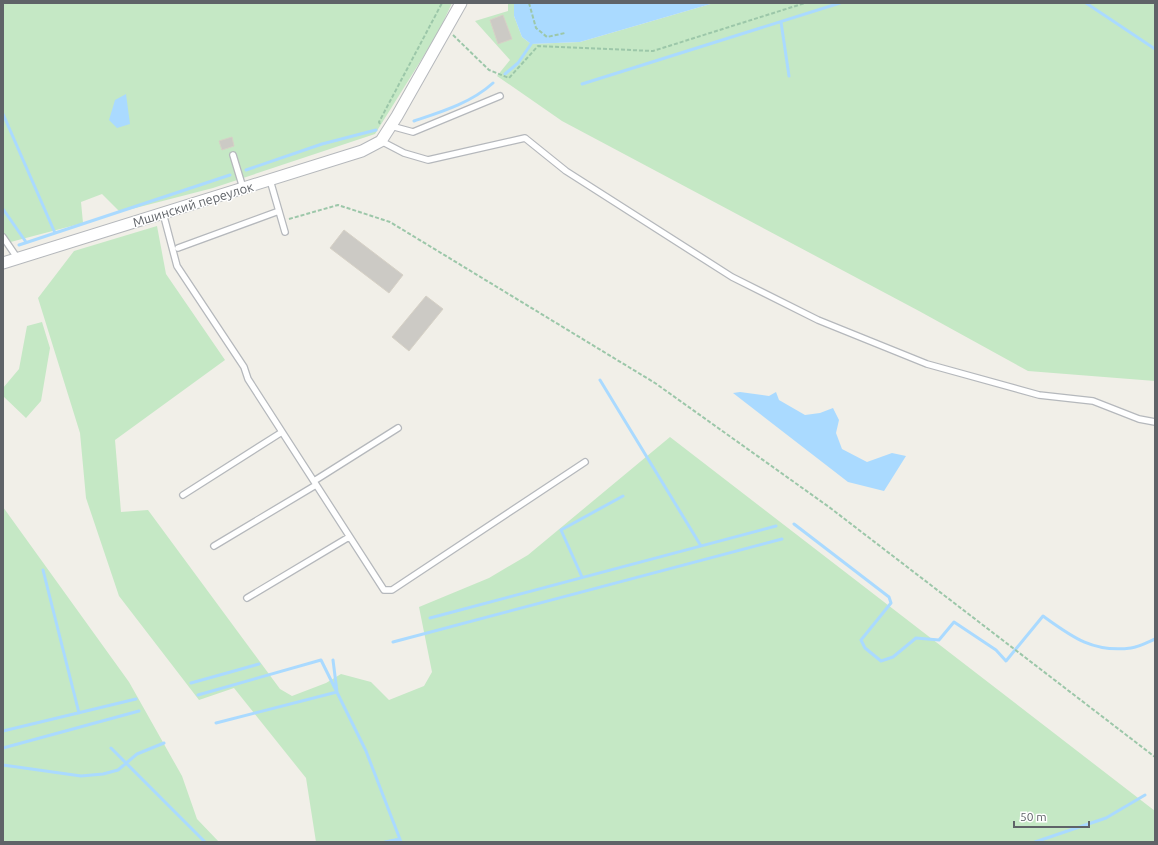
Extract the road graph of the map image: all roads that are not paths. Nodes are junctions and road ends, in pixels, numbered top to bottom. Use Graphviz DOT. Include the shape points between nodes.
graph roads {
  1 [pos="461,3"];
  2 [pos="500,96"];
  3 [pos="386,133"];
  4 [pos="232,155"];
  5 [pos="270,180"];
  6 [pos="243,188"];
  7 [pos="279,211"];
  8 [pos="163,213"];
  9 [pos="285,232"];
  10 [pos="3,237"];
  11 [pos="178,248"];
  12 [pos="18,259"];
  13 [pos="3,263"];
  14 [pos="1155,422"];
  15 [pos="398,428"];
  16 [pos="282,432"];
  17 [pos="585,462"];
  18 [pos="315,483"];
  19 [pos="183,495"];
  20 [pos="349,537"];
  21 [pos="214,546"];
  22 [pos="247,598"];
  1 -- 3 [label="street"];
  2 -- 3 [label="lane" via="413,132"];
  3 -- 5 [label="street, Мшинский переулок" via="362,151"];
  3 -- 14 [label="lane" via="404,153 428,160 525,138 566,171 732,277 818,320 927,364 1039,395 1093,401 1139,419"];
  4 -- 6 [label="lane"];
  5 -- 6 [label="street, Мшинский переулок"];
  5 -- 7 [label="lane"];
  6 -- 8 [label="street, Мшинский переулок"];
  7 -- 9 [label="lane"];
  7 -- 11 [label="lane"];
  8 -- 12 [label="street, Мшинский переулок"];
  8 -- 16 [label="lane" via="177,266 244,367 248,379"];
  10 -- 12 [label="lane"];
  12 -- 13 [label="street, Мшинский переулок"];
  15 -- 18 [label="lane"];
  16 -- 18 [label="lane"];
  16 -- 19 [label="lane"];
  17 -- 20 [label="lane" via="392,590 384,590"];
  18 -- 20 [label="lane"];
  18 -- 21 [label="lane"];
  20 -- 22 [label="lane"];
}
